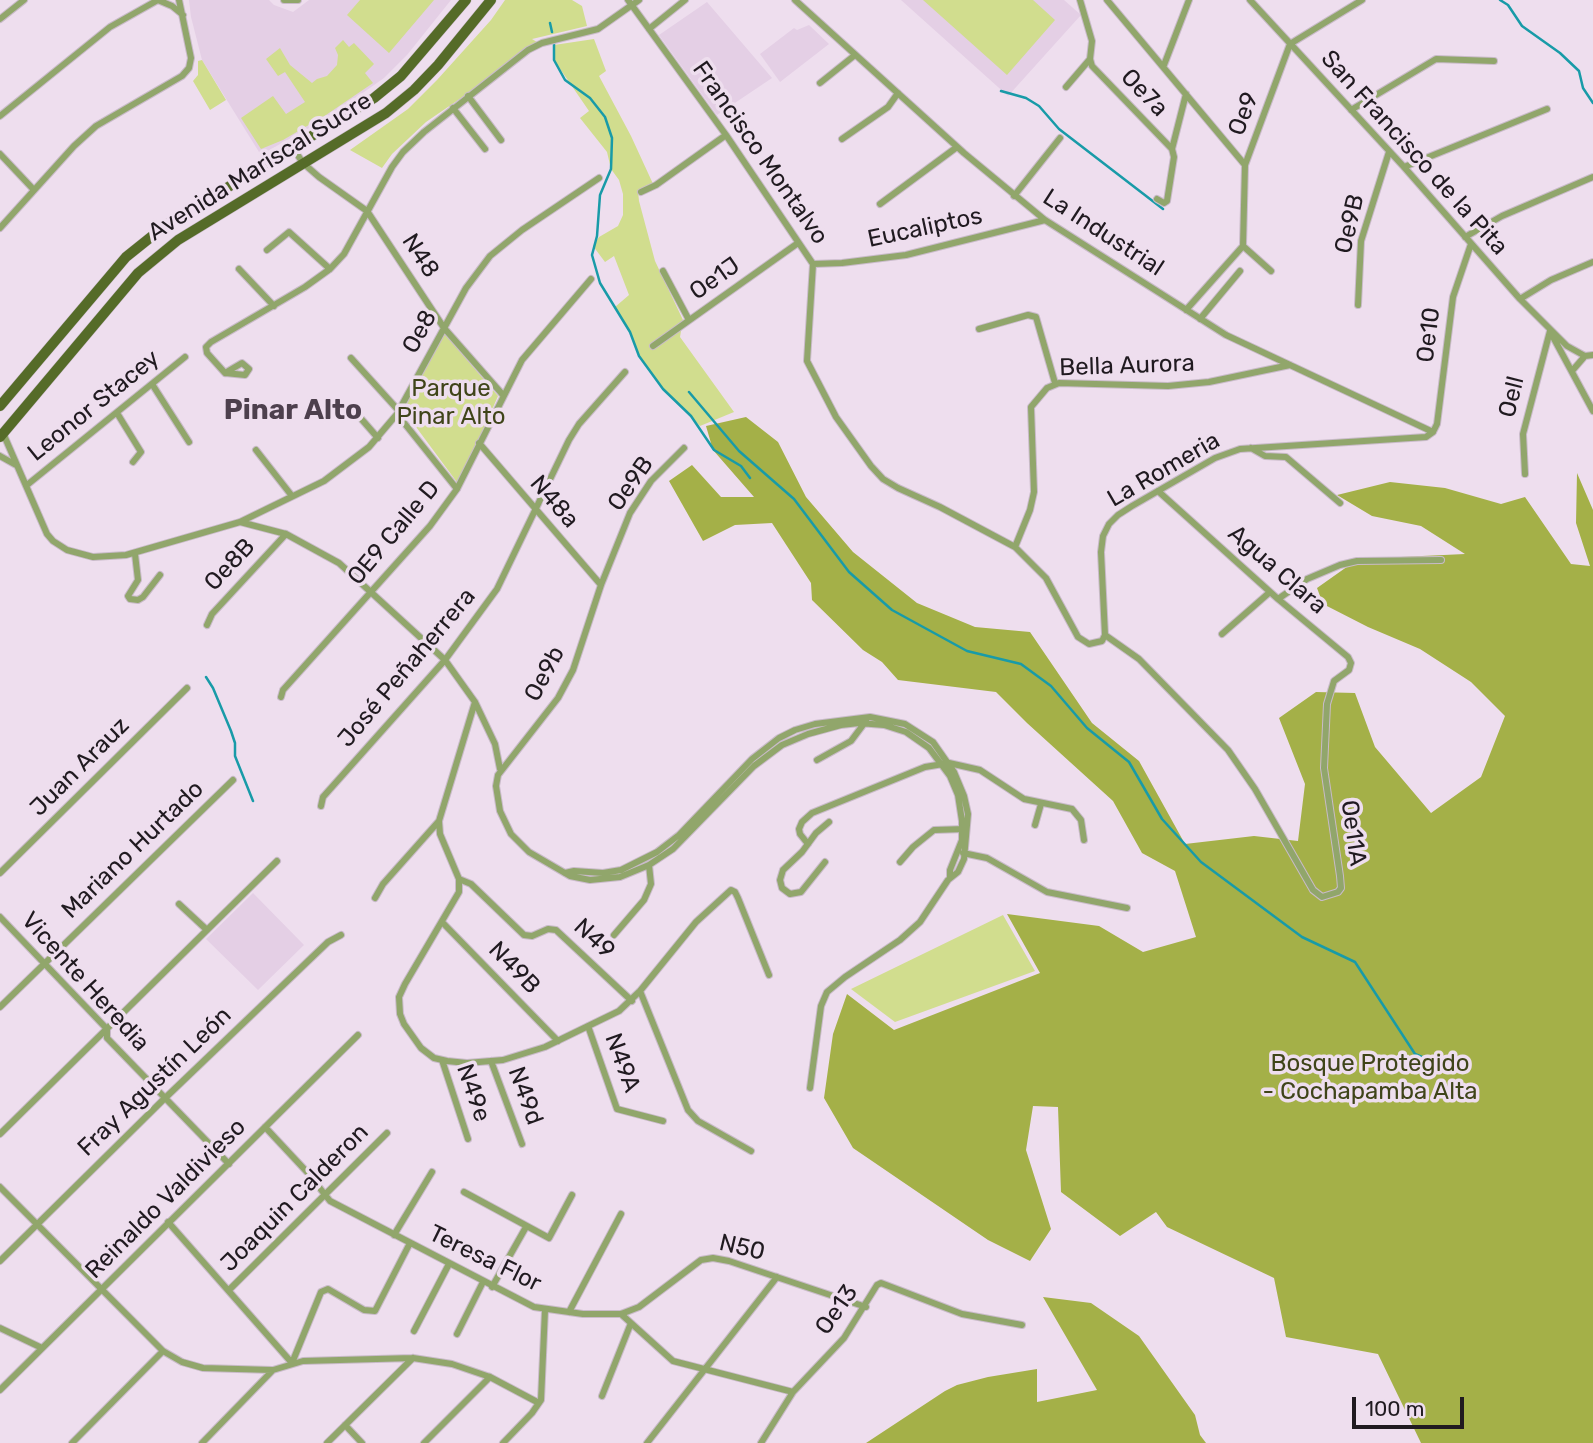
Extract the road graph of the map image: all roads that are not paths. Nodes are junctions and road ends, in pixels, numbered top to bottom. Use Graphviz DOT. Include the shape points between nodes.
graph roads {
  1 [pos="24,0"];
  2 [pos="158,0"];
  3 [pos="179,0"];
  4 [pos="284,0"];
  5 [pos="298,0"];
  6 [pos="466,0"];
  7 [pos="491,0"];
  8 [pos="639,0"];
  9 [pos="685,0"];
  10 [pos="795,0"];
  11 [pos="1080,0"];
  12 [pos="1107,0"];
  13 [pos="1189,0"];
  14 [pos="1250,0"];
  15 [pos="1362,0"];
  16 [pos="630,3"];
  17 [pos="1,15"];
  18 [pos="183,16"];
  19 [pos="649,29"];
  20 [pos="1290,44"];
  21 [pos="855,55"];
  22 [pos="1090,60"];
  23 [pos="1494,61"];
  24 [pos="1164,65"];
  25 [pos="820,83"];
  26 [pos="1066,87"];
  27 [pos="898,93"];
  28 [pos="1186,94"];
  29 [pos="468,96"];
  30 [pos="453,108"];
  31 [pos="1547,109"];
  32 [pos="1351,110"];
  33 [pos="0,116"];
  34 [pos="726,135"];
  35 [pos="1060,138"];
  36 [pos="842,139"];
  37 [pos="501,140"];
  38 [pos="957,147"];
  39 [pos="293,148"];
  40 [pos="485,149"];
  41 [pos="1172,149"];
  42 [pos="1390,152"];
  43 [pos="0,154"];
  44 [pos="303,163"];
  45 [pos="1245,165"];
  46 [pos="1404,167"];
  47 [pos="1593,177"];
  48 [pos="599,178"];
  49 [pos="34,190"];
  50 [pos="641,192"];
  51 [pos="1014,196"];
  52 [pos="1157,199"];
  53 [pos="880,204"];
  54 [pos="367,211"];
  55 [pos="1045,220"];
  56 [pos="0,228"];
  57 [pos="1465,237"];
  58 [pos="798,243"];
  59 [pos="1471,244"];
  60 [pos="1243,246"];
  61 [pos="267,250"];
  62 [pos="1593,262"];
  63 [pos="813,264"];
  64 [pos="239,269"];
  65 [pos="330,269"];
  66 [pos="663,271"];
  67 [pos="1240,271"];
  68 [pos="1271,271"];
  69 [pos="591,279"];
  70 [pos="1520,299"];
  71 [pos="274,306"];
  72 [pos="1358,306"];
  73 [pos="1186,310"];
  74 [pos="1200,319"];
  75 [pos="689,320"];
  76 [pos="444,328"];
  77 [pos="979,328"];
  78 [pos="1550,331"];
  79 [pos="653,346"];
  80 [pos="46,353"];
  81 [pos="1589,356"];
  82 [pos="185,357"];
  83 [pos="351,358"];
  84 [pos="59,365"];
  85 [pos="1291,365"];
  86 [pos="1572,371"];
  87 [pos="625,372"];
  88 [pos="225,373"];
  89 [pos="1055,383"];
  90 [pos="152,384"];
  91 [pos="503,395"];
  92 [pos="0,406"];
  93 [pos="350,406"];
  94 [pos="1593,411"];
  95 [pos="398,412"];
  96 [pos="117,413"];
  97 [pos="1433,432"];
  98 [pos="1,435"];
  99 [pos="378,438"];
  100 [pos="189,442"];
  101 [pos="479,443"];
  102 [pos="1250,447"];
  103 [pos="684,448"];
  104 [pos="256,450"];
  105 [pos="0,456"];
  106 [pos="133,462"];
  107 [pos="18,466"];
  108 [pos="1525,474"];
  109 [pos="27,485"];
  110 [pos="457,489"];
  111 [pos="1158,491"];
  112 [pos="292,496"];
  113 [pos="1340,503"];
  114 [pos="536,511"];
  115 [pos="240,522"];
  116 [pos="286,534"];
  117 [pos="1015,547"];
  118 [pos="135,554"];
  119 [pos="1441,560"];
  120 [pos="160,575"];
  121 [pos="601,585"];
  122 [pos="369,592"];
  123 [pos="1270,592"];
  124 [pos="1278,599"];
  125 [pos="207,625"];
  126 [pos="1222,634"];
  127 [pos="1105,635"];
  128 [pos="445,660"];
  129 [pos="1334,681"];
  130 [pos="187,688"];
  131 [pos="281,697"];
  132 [pos="475,702"];
  133 [pos="866,720"];
  134 [pos="817,760"];
  135 [pos="946,763"];
  136 [pos="500,769"];
  137 [pos="233,780"];
  138 [pos="721,796"];
  139 [pos="1041,804"];
  140 [pos="321,806"];
  141 [pos="439,821"];
  142 [pos="829,822"];
  143 [pos="1035,824"];
  144 [pos="965,829"];
  145 [pos="1084,840"];
  146 [pos="808,844"];
  147 [pos="962,853"];
  148 [pos="277,861"];
  149 [pos="825,862"];
  150 [pos="900,862"];
  151 [pos="649,865"];
  152 [pos="0,873"];
  153 [pos="565,873"];
  154 [pos="459,878"];
  155 [pos="375,898"];
  156 [pos="179,904"];
  157 [pos="1127,908"];
  158 [pos="0,917"];
  159 [pos="442,922"];
  160 [pos="207,930"];
  161 [pos="341,935"];
  162 [pos="614,935"];
  163 [pos="44,963"];
  164 [pos="769,975"];
  165 [pos="640,991"];
  166 [pos="632,1001"];
  167 [pos="0,1007"];
  168 [pos="589,1026"];
  169 [pos="107,1029"];
  170 [pos="358,1035"];
  171 [pos="558,1041"];
  172 [pos="442,1060"];
  173 [pos="491,1061"];
  174 [pos="810,1088"];
  175 [pos="165,1098"];
  176 [pos="663,1121"];
  177 [pos="265,1127"];
  178 [pos="387,1133"];
  179 [pos="0,1134"];
  180 [pos="468,1139"];
  181 [pos="522,1144"];
  182 [pos="751,1151"];
  183 [pos="229,1164"];
  184 [pos="432,1172"];
  185 [pos="0,1187"];
  186 [pos="464,1192"];
  187 [pos="324,1195"];
  188 [pos="572,1195"];
  189 [pos="621,1214"];
  190 [pos="168,1222"];
  191 [pos="37,1224"];
  192 [pos="526,1227"];
  193 [pos="394,1235"];
  194 [pos="410,1243"];
  195 [pos="0,1261"];
  196 [pos="449,1264"];
  197 [pos="777,1277"];
  198 [pos="483,1282"];
  199 [pos="492,1287"];
  200 [pos="101,1289"];
  201 [pos="230,1289"];
  202 [pos="866,1307"];
  203 [pos="545,1310"];
  204 [pos="569,1312"];
  205 [pos="621,1314"];
  206 [pos="631,1323"];
  207 [pos="1022,1325"];
  208 [pos="0,1328"];
  209 [pos="414,1331"];
  210 [pos="457,1334"];
  211 [pos="42,1348"];
  212 [pos="163,1351"];
  213 [pos="413,1358"];
  214 [pos="292,1363"];
  215 [pos="705,1369"];
  216 [pos="273,1370"];
  217 [pos="490,1377"];
  218 [pos="0,1390"];
  219 [pos="793,1392"];
  220 [pos="602,1396"];
  221 [pos="540,1403"];
  222 [pos="345,1425"];
  223 [pos="72,1443"];
  224 [pos="202,1443"];
  225 [pos="327,1443"];
  226 [pos="362,1443"];
  227 [pos="424,1443"];
  228 [pos="503,1443"];
  229 [pos="647,1443"];
  230 [pos="761,1443"];
  1 -- 17 [label="street"];
  2 -- 18 [label="street"];
  2 -- 33 [label="street" via="110,27"];
  3 -- 18 [label="street"];
  4 -- 5 [label="street"];
  6 -- 39 [label="main road, Avenida Mariscal Sucre" via="401,76"];
  7 -- 44 [label="main road, Avenida Mariscal Sucre" via="414,90 386,113"];
  8 -- 16 [label="street"];
  9 -- 19 [label="street"];
  10 -- 21 [label="street, La Industrial"];
  11 -- 22 [label="street, Oe7a" via="1092,41"];
  12 -- 24 [label="street"];
  13 -- 24 [label="street"];
  14 -- 20 [label="street, San Francisco de la Pita"];
  15 -- 20 [label="street"];
  16 -- 19 [label="street, Francisco Montalvo"];
  16 -- 29 [label="street" via="598,29 528,50"];
  18 -- 49 [label="street" via="189,68 96,126"];
  19 -- 34 [label="street, Francisco Montalvo"];
  20 -- 32 [label="street, San Francisco de la Pita"];
  20 -- 45 [label="street, Oe9"];
  21 -- 25 [label="street"];
  21 -- 27 [label="street, La Industrial"];
  22 -- 26 [label="street"];
  22 -- 41 [label="street, Oe7a"];
  23 -- 32 [label="street" via="1436,58"];
  24 -- 28 [label="street"];
  27 -- 36 [label="street" via="888,107"];
  27 -- 38 [label="street, La Industrial"];
  28 -- 41 [label="street"];
  28 -- 45 [label="street"];
  29 -- 30 [label="street"];
  29 -- 37 [label="street"];
  30 -- 40 [label="street"];
  30 -- 54 [label="street" via="403,152"];
  31 -- 46 [label="street"];
  32 -- 42 [label="street, San Francisco de la Pita"];
  34 -- 50 [label="street"];
  34 -- 58 [label="street, Francisco Montalvo"];
  35 -- 51 [label="street"];
  38 -- 51 [label="street, La Industrial"];
  38 -- 53 [label="street"];
  39 -- 44 [label="street, N48"];
  39 -- 80 [label="main road, Avenida Mariscal Sucre" via="166,225 126,257"];
  41 -- 52 [label="street, Oe7a" via="1167,201"];
  42 -- 46 [label="street, San Francisco de la Pita"];
  42 -- 72 [label="street, Oe9B" via="1362,241"];
  43 -- 49 [label="street"];
  44 -- 54 [label="street, N48"];
  44 -- 84 [label="main road, Avenida Mariscal Sucre" via="178,240 146,266"];
  45 -- 60 [label="street, Oe9"];
  46 -- 57 [label="street, San Francisco de la Pita"];
  47 -- 57 [label="street"];
  48 -- 76 [label="street, Oe8" via="490,256"];
  49 -- 56 [label="street"];
  51 -- 55 [label="street, La Industrial"];
  54 -- 65 [label="street" via="344,254"];
  54 -- 76 [label="street, N48"];
  55 -- 63 [label="street, Eucaliptos" via="906,255"];
  55 -- 73 [label="street, La Industrial"];
  57 -- 59 [label="street, San Francisco de la Pita"];
  58 -- 63 [label="street, Francisco Montalvo"];
  58 -- 75 [label="street, Oe1J"];
  59 -- 70 [label="street, San Francisco de la Pita"];
  59 -- 97 [label="street, Oe10" via="1453,297"];
  60 -- 68 [label="street"];
  60 -- 73 [label="street"];
  61 -- 65 [label="street" via="289,232"];
  62 -- 70 [label="street"];
  63 -- 117 [label="street, Francisco Montalvo" via="807,361 836,417 883,479"];
  64 -- 71 [label="street"];
  65 -- 71 [label="street"];
  66 -- 75 [label="street"];
  67 -- 74 [label="street"];
  69 -- 91 [label="street, OE9 Calle D" via="526,355"];
  70 -- 78 [label="street, San Francisco de la Pita"];
  71 -- 88 [label="street" via="206,348"];
  73 -- 74 [label="street, La Industrial"];
  74 -- 85 [label="street, La Industrial"];
  75 -- 79 [label="street, Oe1J"];
  76 -- 91 [label="street, N48"];
  76 -- 95 [label="street, Oe8"];
  77 -- 89 [label="street" via="1028,315 1037,317"];
  78 -- 81 [label="street, San Francisco de la Pita"];
  78 -- 86 [label="street, San Francisco de la Pita"];
  78 -- 108 [label="street, Oell" via="1523,434"];
  80 -- 84 [label="main road"];
  80 -- 92 [label="main road, Avenida Mariscal Sucre"];
  81 -- 86 [label="street"];
  82 -- 90 [label="street, Leonor Stacey"];
  83 -- 95 [label="street"];
  84 -- 98 [label="main road, Avenida Mariscal Sucre"];
  85 -- 89 [label="street, Bella Aurora" via="1168,386"];
  85 -- 97 [label="street, La Industrial"];
  86 -- 94 [label="street, San Francisco de la Pita"];
  87 -- 114 [label="street, José Peñaherrera" via="574,430"];
  89 -- 117 [label="street, Bella Aurora" via="1031,407 1034,492"];
  90 -- 96 [label="street, Leonor Stacey"];
  90 -- 100 [label="street"];
  91 -- 101 [label="street, OE9 Calle D"];
  93 -- 99 [label="street"];
  95 -- 99 [label="street, Oe8"];
  95 -- 110 [label="street"];
  96 -- 106 [label="street" via="141,452"];
  96 -- 109 [label="street, Leonor Stacey"];
  97 -- 102 [label="street, La Romeria" via="1426,437"];
  98 -- 107 [label="street, Oe8"];
  99 -- 112 [label="street, Oe8" via="324,481"];
  101 -- 110 [label="street, OE9 Calle D"];
  101 -- 114 [label="street, N48a"];
  102 -- 111 [label="street, La Romeria" via="1215,458"];
  102 -- 113 [label="street" via="1265,456 1286,457"];
  103 -- 121 [label="street, Oe9B" via="651,481 630,513"];
  104 -- 112 [label="street"];
  105 -- 107 [label="street"];
  107 -- 109 [label="street, Oe8"];
  109 -- 118 [label="street, Oe8" via="47,534 61,547 93,557"];
  110 -- 122 [label="street, OE9 Calle D" via="430,526"];
  111 -- 123 [label="street, Agua Clara"];
  111 -- 127 [label="street, La Romeria" via="1118,514 1103,536"];
  112 -- 115 [label="street, Oe8"];
  114 -- 121 [label="street, N48a"];
  114 -- 128 [label="street, José Peñaherrera" via="497,589"];
  115 -- 116 [label="street"];
  115 -- 118 [label="street, Oe8"];
  116 -- 122 [label="street" via="338,563"];
  116 -- 125 [label="street, Oe8B"];
  117 -- 127 [label="street, Francisco Montalvo" via="1046,579 1078,637 1089,645"];
  118 -- 120 [label="street" via="138,580 130,599 143,597"];
  119 -- 124 [label="street" via="1357,561 1315,575"];
  121 -- 136 [label="street, Oe9b" via="573,670 558,698"];
  122 -- 128 [label="street"];
  122 -- 131 [label="street, OE9 Calle D"];
  123 -- 124 [label="street, Agua Clara"];
  123 -- 126 [label="street"];
  124 -- 129 [label="street, Agua Clara" via="1348,657 1349,670"];
  127 -- 129 [label="street, Oe11A" via="1139,659 1228,750 1318,894 1325,897 1341,888 1324,768 1327,704"];
  128 -- 132 [label="street"];
  128 -- 140 [label="street, José Peñaherrera" via="323,797"];
  130 -- 152 [label="street, Juan Arauz"];
  132 -- 136 [label="street" via="495,744"];
  132 -- 141 [label="street"];
  133 -- 134 [label="street" via="850,741"];
  133 -- 135 [label="street" via="906,732"];
  133 -- 138 [label="street" via="782,745"];
  135 -- 139 [label="street" via="980,770 1024,799"];
  135 -- 144 [label="street"];
  135 -- 146 [label="street" via="925,767 812,814 799,829"];
  136 -- 153 [label="street" via="497,799 511,834 529,852"];
  137 -- 163 [label="street, Mariano Hurtado"];
  138 -- 151 [label="street" via="685,839"];
  138 -- 153 [label="street" via="668,844 639,862 612,872"];
  139 -- 143 [label="street"];
  139 -- 145 [label="street" via="1077,812"];
  141 -- 154 [label="street"];
  141 -- 155 [label="street"];
  142 -- 146 [label="street"];
  144 -- 147 [label="street"];
  144 -- 150 [label="street" via="934,830"];
  146 -- 149 [label="street" via="781,874 784,890 801,892"];
  147 -- 157 [label="street" via="988,858 1047,892"];
  147 -- 174 [label="street" via="933,905 911,930 827,992"];
  148 -- 160 [label="street"];
  151 -- 153 [label="street" via="598,880"];
  151 -- 162 [label="street" via="652,877 644,900"];
  154 -- 159 [label="street" via="459,892"];
  154 -- 166 [label="street, N49" via="524,934 556,930"];
  156 -- 160 [label="street"];
  158 -- 163 [label="street, Vicente Heredia"];
  159 -- 171 [label="street, N49B"];
  159 -- 172 [label="street" via="399,1002 411,1037"];
  160 -- 169 [label="street"];
  161 -- 175 [label="street, Fray Agustín León" via="328,942"];
  163 -- 167 [label="street, Mariano Hurtado"];
  163 -- 169 [label="street, Vicente Heredia"];
  164 -- 165 [label="street" via="733,891 696,922"];
  165 -- 166 [label="street"];
  165 -- 182 [label="street" via="688,1110 698,1121"];
  166 -- 168 [label="street"];
  168 -- 171 [label="street"];
  168 -- 176 [label="street, N49A" via="617,1109"];
  169 -- 175 [label="street, Vicente Heredia" via="107,1038"];
  169 -- 179 [label="street"];
  170 -- 177 [label="street, Reinaldo Valdivieso"];
  171 -- 173 [label="street"];
  172 -- 173 [label="street"];
  172 -- 180 [label="street, N49e"];
  173 -- 181 [label="street, N49d"];
  175 -- 183 [label="street, Vicente Heredia"];
  175 -- 191 [label="street, Fray Agustín León"];
  177 -- 183 [label="street, Reinaldo Valdivieso"];
  177 -- 187 [label="street, Teresa Flor"];
  178 -- 187 [label="street, Joaquin Calderon"];
  183 -- 190 [label="street, Reinaldo Valdivieso"];
  184 -- 193 [label="street"];
  185 -- 191 [label="street"];
  186 -- 192 [label="street"];
  187 -- 193 [label="street, Teresa Flor"];
  187 -- 201 [label="street, Joaquin Calderon"];
  188 -- 192 [label="street" via="549,1238"];
  189 -- 204 [label="street"];
  190 -- 200 [label="street, Reinaldo Valdivieso"];
  190 -- 201 [label="street"];
  191 -- 195 [label="street, Fray Agustín León"];
  191 -- 200 [label="street"];
  192 -- 199 [label="street"];
  193 -- 194 [label="street, Teresa Flor"];
  194 -- 196 [label="street, Teresa Flor"];
  194 -- 214 [label="street" via="373,1312 328,1289 323,1291"];
  196 -- 198 [label="street, Teresa Flor"];
  196 -- 209 [label="street"];
  197 -- 202 [label="street, N50"];
  197 -- 205 [label="street, N50" via="707,1258 639,1307"];
  197 -- 215 [label="street"];
  198 -- 199 [label="street, Teresa Flor"];
  198 -- 210 [label="street"];
  199 -- 203 [label="street, Teresa Flor"];
  200 -- 211 [label="street, Reinaldo Valdivieso"];
  200 -- 212 [label="street"];
  201 -- 214 [label="street"];
  202 -- 207 [label="street, Oe13" via="877,1285 883,1283 962,1314"];
  202 -- 219 [label="street, Oe13" via="844,1338"];
  203 -- 204 [label="street, Teresa Flor"];
  203 -- 221 [label="street"];
  204 -- 205 [label="street, Teresa Flor"];
  205 -- 206 [label="street"];
  206 -- 215 [label="street" via="673,1361"];
  206 -- 220 [label="street"];
  208 -- 211 [label="street"];
  211 -- 218 [label="street, Reinaldo Valdivieso"];
  212 -- 216 [label="street" via="203,1368"];
  212 -- 223 [label="street"];
  213 -- 214 [label="street"];
  213 -- 217 [label="street" via="452,1364"];
  213 -- 222 [label="street"];
  214 -- 216 [label="street"];
  215 -- 219 [label="street"];
  215 -- 229 [label="street"];
  216 -- 224 [label="street"];
  217 -- 221 [label="street"];
  217 -- 227 [label="street"];
  219 -- 230 [label="street, Oe13"];
  221 -- 228 [label="street"];
  222 -- 225 [label="street"];
  222 -- 226 [label="street"];
}
